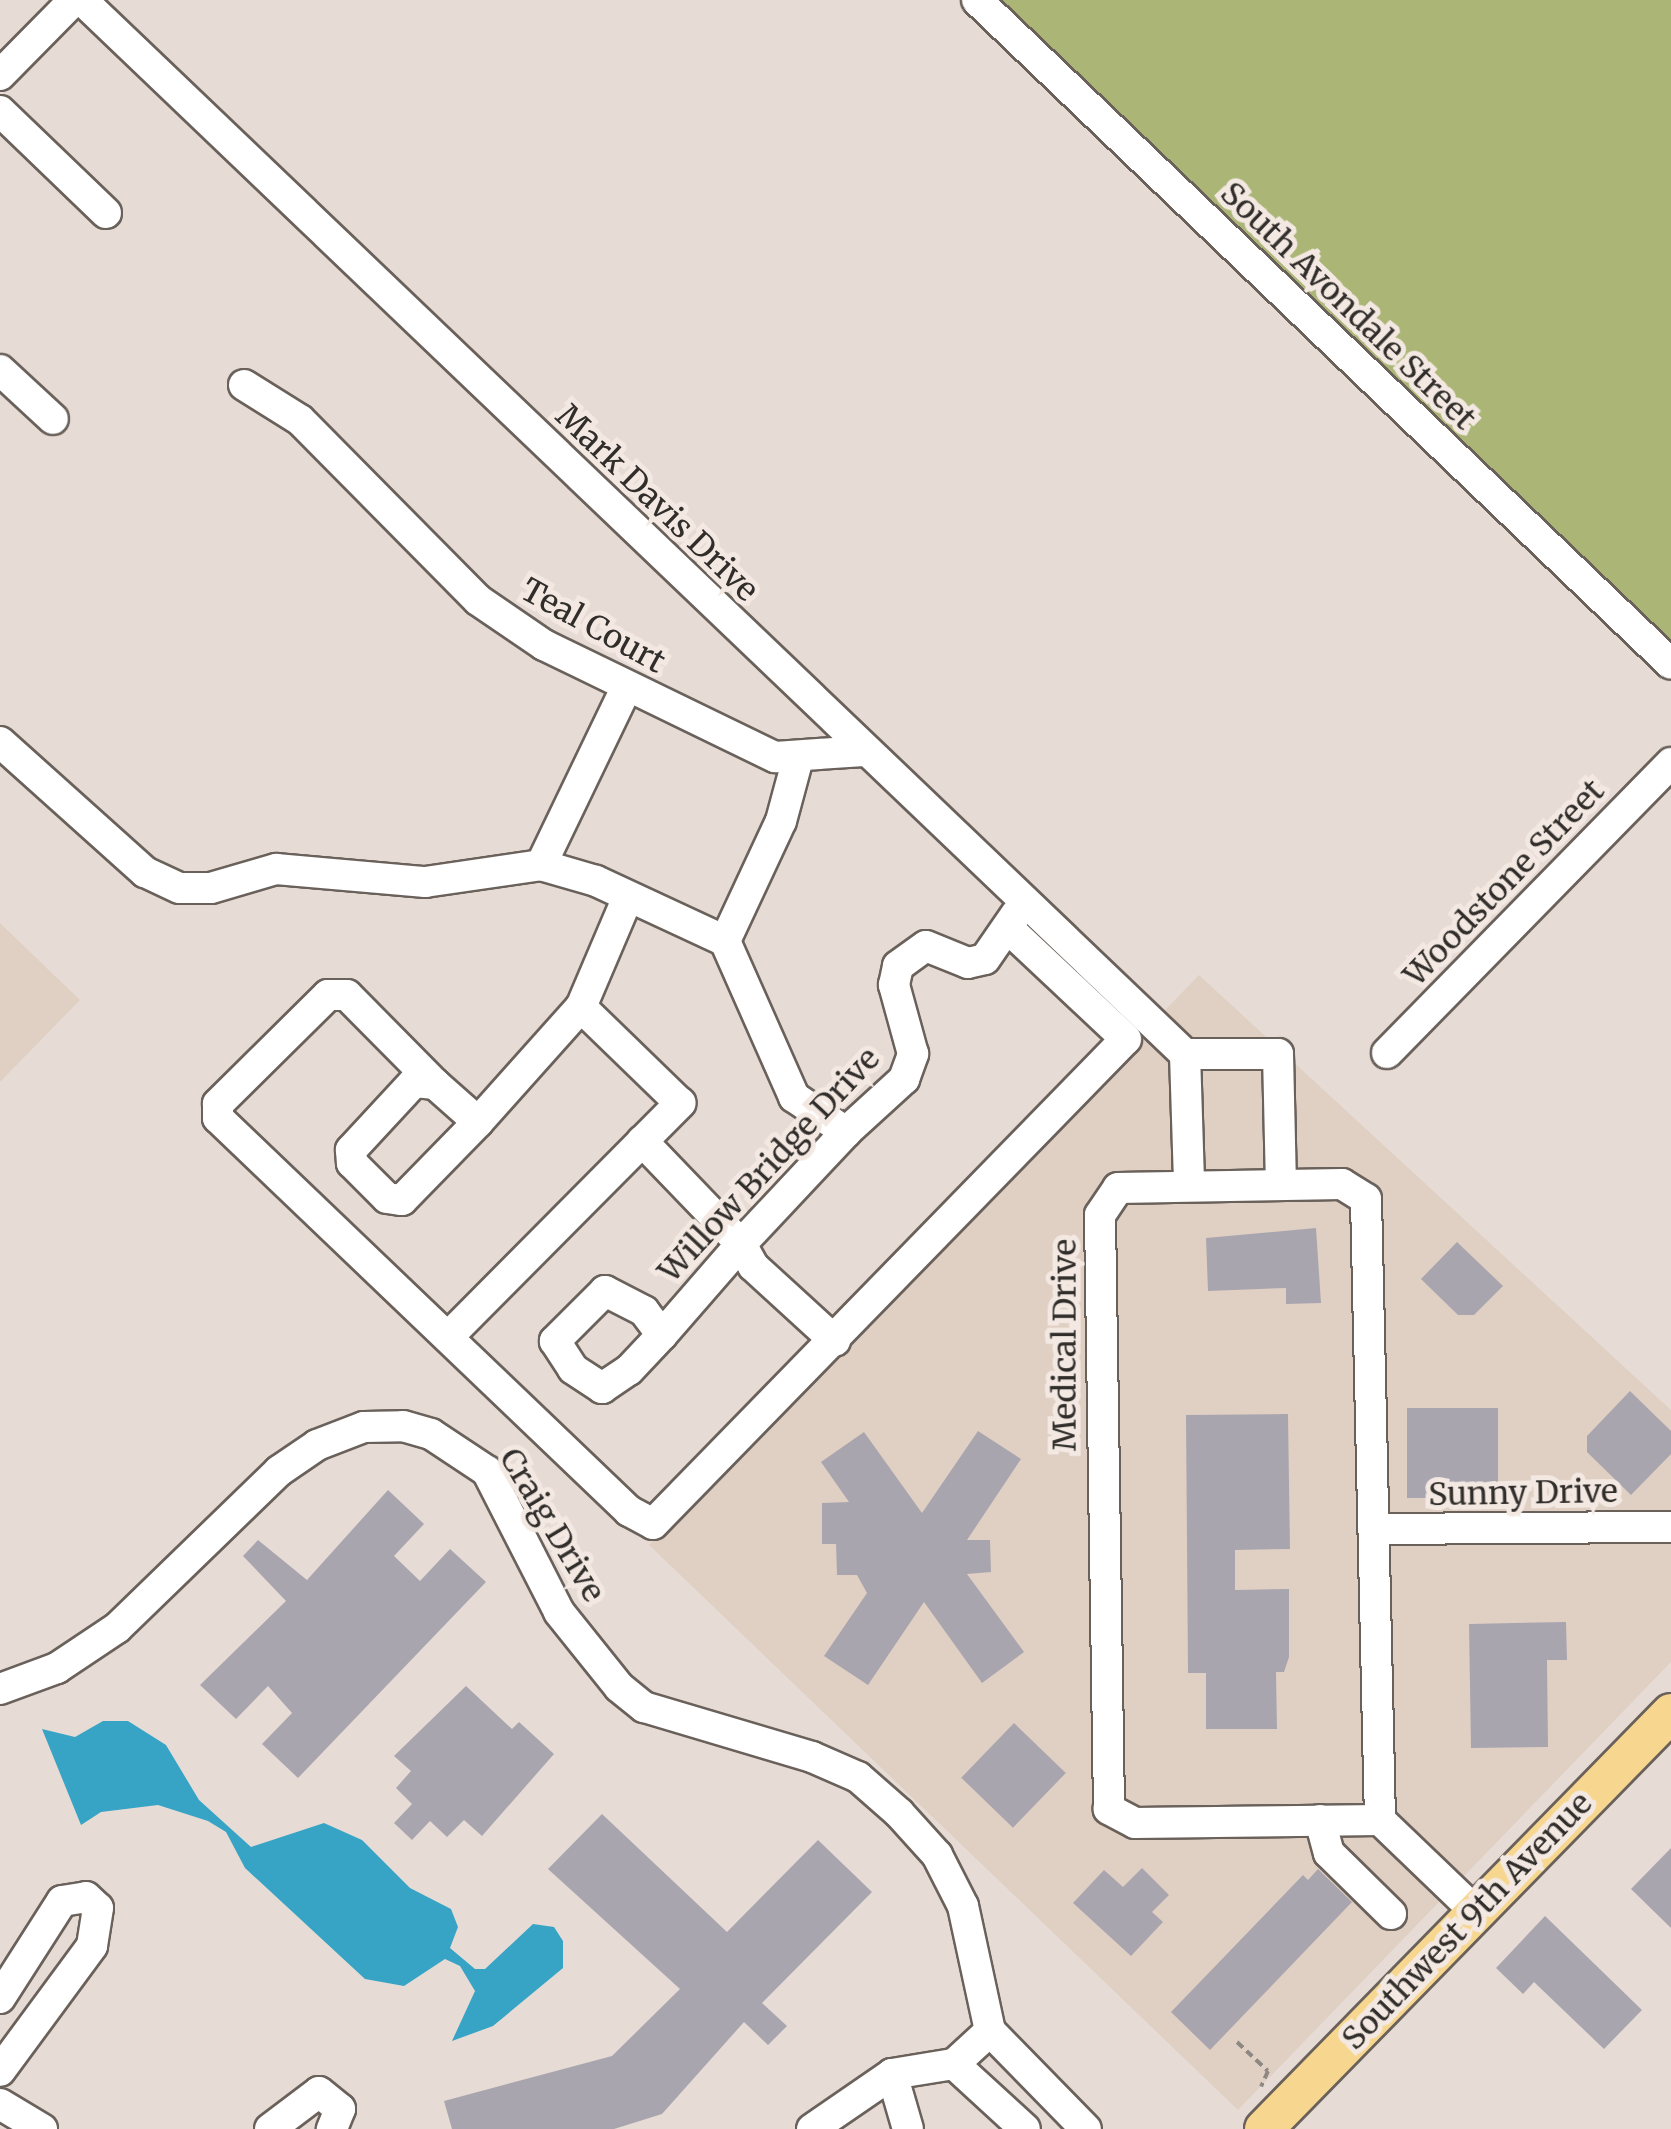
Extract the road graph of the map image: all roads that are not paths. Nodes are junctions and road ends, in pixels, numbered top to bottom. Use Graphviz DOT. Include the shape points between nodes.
graph roads {
  1 [pos="74,0"];
  2 [pos="82,0"];
  3 [pos="977,0"];
  4 [pos="0,76"];
  5 [pos="0,112"];
  6 [pos="106,213"];
  7 [pos="0,370"];
  8 [pos="244,385"];
  9 [pos="53,419"];
  10 [pos="1671,664"];
  11 [pos="626,688"];
  12 [pos="0,742"];
  13 [pos="864,750"];
  14 [pos="798,758"];
  15 [pos="1671,763"];
  16 [pos="541,865"];
  17 [pos="627,898"];
  18 [pos="1015,916"];
  19 [pos="726,941"];
  20 [pos="581,1007"];
  21 [pos="1387,1053"];
  22 [pos="1185,1054"];
  23 [pos="435,1084"];
  24 [pos="478,1122"];
  25 [pos="846,1132"];
  26 [pos="642,1142"];
  27 [pos="1189,1184"];
  28 [pos="1281,1184"];
  29 [pos="741,1244"];
  30 [pos="662,1335"];
  31 [pos="448,1337"];
  32 [pos="835,1341"];
  33 [pos="1671,1527"];
  34 [pos="1375,1529"];
  35 [pos="0,1689"];
  36 [pos="1671,1713"];
  37 [pos="1320,1820"];
  38 [pos="1380,1820"];
  39 [pos="1476,1912"];
  40 [pos="1391,1914"];
  41 [pos="0,1998"];
  42 [pos="990,2032"];
  43 [pos="954,2064"];
  44 [pos="0,2071"];
  45 [pos="892,2074"];
  46 [pos="0,2104"];
  47 [pos="1084,2128"];
  48 [pos="1268,2128"];
  49 [pos="42,2129"];
  50 [pos="270,2129"];
  51 [pos="332,2129"];
  52 [pos="812,2129"];
  53 [pos="908,2129"];
  54 [pos="1025,2129"];
  1 -- 4 [label="street"];
  2 -- 13 [label="street, Mark Davis Drive"];
  3 -- 10 [label="street, South Avondale Street"];
  5 -- 6 [label="street"];
  7 -- 9 [label="street"];
  8 -- 11 [label="street, Teal Court" via="300,420 478,600 544,646"];
  11 -- 14 [label="street, Teal Court" via="775,757"];
  11 -- 16 [label="street"];
  12 -- 16 [label="street" via="145,872 180,888 212,888 276,869 424,882"];
  13 -- 14 [label="street, Teal Court"];
  13 -- 18 [label="street, Mark Davis Drive"];
  14 -- 19 [label="street" via="781,821"];
  15 -- 21 [label="street, Woodstone Street"];
  16 -- 17 [label="street"];
  17 -- 19 [label="street"];
  17 -- 20 [label="street"];
  18 -- 22 [label="street, Mark Davis Drive"];
  18 -- 25 [label="street, Willow Bridge Drive" via="985,959 968,963 926,946 898,966 894,985 913,1054 904,1078"];
  18 -- 32 [label="street" via="1126,1039"];
  19 -- 25 [label="street" via="794,1097"];
  20 -- 24 [label="street"];
  20 -- 26 [label="street" via="680,1102"];
  22 -- 27 [label="street"];
  22 -- 28 [label="street" via="1278,1054"];
  23 -- 24 [label="street"];
  23 -- 24 [label="street" via="414,1082 351,1150 352,1164 386,1198 402,1200"];
  23 -- 31 [label="street" via="347,996 328,995 218,1104 218,1118"];
  25 -- 29 [label="street, Willow Bridge Drive"];
  26 -- 29 [label="street"];
  26 -- 31 [label="street"];
  27 -- 28 [label="street, Medical Drive"];
  27 -- 37 [label="street, Medical Drive" via="1118,1188 1100,1215 1105,1798 1117,1816 1135,1822"];
  28 -- 34 [label="street, Medical Drive" via="1352,1186 1370,1210"];
  29 -- 30 [label="street, Willow Bridge Drive"];
  29 -- 32 [label="street" via="753,1266"];
  31 -- 32 [label="street" via="629,1511 653,1524"];
  33 -- 34 [label="street, Sunny Drive"];
  34 -- 38 [label="street, Medical Drive"];
  35 -- 42 [label="street, Craig Drive" via="57,1668 117,1628 279,1470 317,1445 364,1427 432,1434 486,1470 559,1612 619,1687 644,1707 858,1777 899,1813 936,1855 963,1906"];
  36 -- 39 [label="main road, Southwest 9th Avenue"];
  37 -- 38 [label="street, Medical Drive"];
  37 -- 40 [label="street" via="1329,1853"];
  38 -- 39 [label="street"];
  39 -- 48 [label="main road, Southwest 9th Avenue"];
  41 -- 44 [label="street" via="62,1901 86,1897 98,1908 92,1946"];
  42 -- 43 [label="street"];
  42 -- 47 [label="street"];
  43 -- 45 [label="street"];
  43 -- 54 [label="street"];
  45 -- 52 [label="street"];
  45 -- 53 [label="street"];
  46 -- 49 [label="street"];
  50 -- 51 [label="street" via="320,2092 340,2109"];
}
